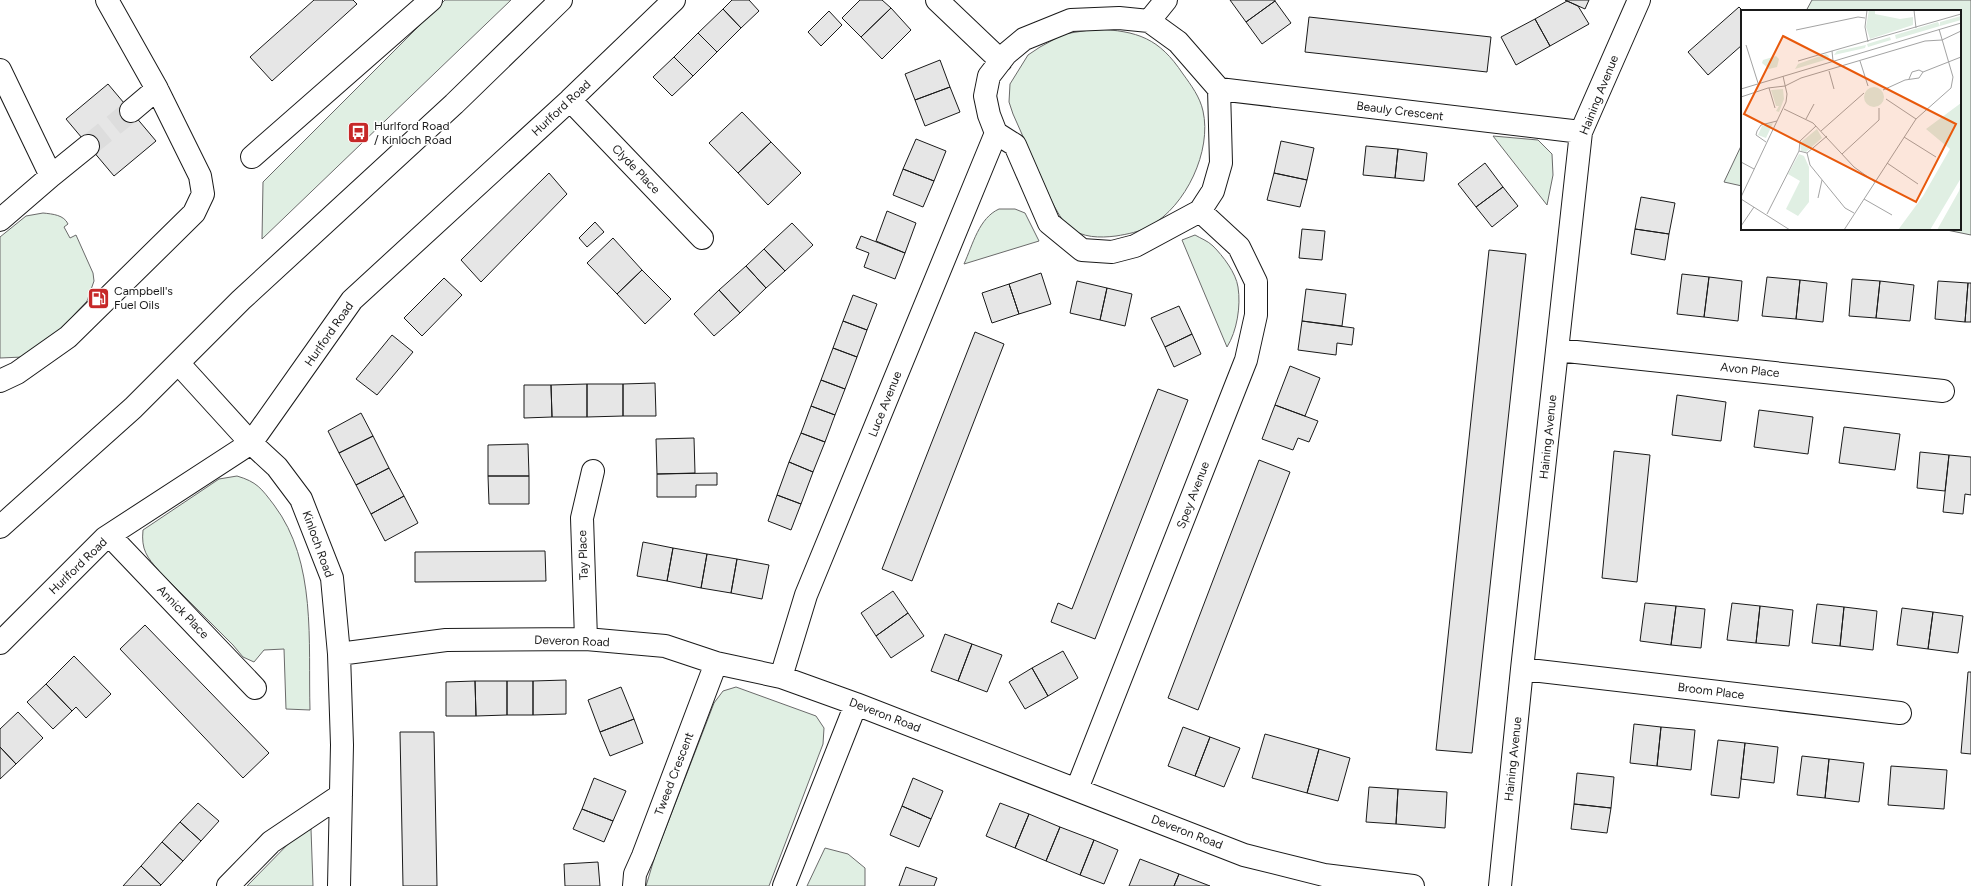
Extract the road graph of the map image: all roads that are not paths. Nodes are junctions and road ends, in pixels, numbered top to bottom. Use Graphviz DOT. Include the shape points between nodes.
graph roads {
  1 [pos="107,0"];
  2 [pos="431,0"];
  3 [pos="561,0"];
  4 [pos="674,0"];
  5 [pos="936,0"];
  6 [pos="1166,0"];
  7 [pos="1639,0"];
  8 [pos="1149,21"];
  9 [pos="1001,61"];
  10 [pos="0,70"];
  11 [pos="157,89"];
  12 [pos="1219,89"];
  13 [pos="570,100"];
  14 [pos="131,111"];
  15 [pos="1581,132"];
  16 [pos="996,133"];
  17 [pos="88,146"];
  18 [pos="252,157"];
  19 [pos="51,176"];
  20 [pos="1200,211"];
  21 [pos="0,220"];
  22 [pos="702,238"];
  23 [pos="1557,350"];
  24 [pos="179,364"];
  25 [pos="0,381"];
  26 [pos="1943,391"];
  27 [pos="251,443"];
  28 [pos="593,471"];
  29 [pos="0,527"];
  30 [pos="110,536"];
  31 [pos="586,639"];
  32 [pos="0,642"];
  33 [pos="339,654"];
  34 [pos="716,663"];
  35 [pos="1522,669"];
  36 [pos="780,677"];
  37 [pos="255,688"];
  38 [pos="856,704"];
  39 [pos="1900,713"];
  40 [pos="1077,789"];
  41 [pos="341,795"];
  42 [pos="228,886"];
  43 [pos="339,886"];
  44 [pos="634,886"];
  45 [pos="784,886"];
  46 [pos="1413,886"];
  47 [pos="1500,886"];
  1 -- 11 [label="street"];
  2 -- 18 [label="street"];
  3 -- 24 [label="street" via="454,104 241,300"];
  4 -- 13 [label="street, Hurlford Road"];
  5 -- 9 [label="street"];
  6 -- 8 [label="street"];
  7 -- 15 [label="street, Haining Avenue"];
  8 -- 9 [label="street" via="1119,18 1071,20 1024,39"];
  8 -- 12 [label="street" via="1178,42"];
  9 -- 16 [label="street" via="989,76 985,96"];
  10 -- 19 [label="street"];
  11 -- 14 [label="street"];
  11 -- 25 [label="street" via="200,176 203,194 194,213 68,337 17,373"];
  12 -- 15 [label="street, Beauly Crescent"];
  12 -- 20 [label="street" via="1221,163 1213,191"];
  13 -- 22 [label="street, Clyde Place"];
  13 -- 27 [label="street, Hurlford Road" via="352,300"];
  15 -- 23 [label="street, Haining Avenue"];
  16 -- 20 [label="street" via="1015,145 1049,223 1082,250 1112,252 1135,246"];
  16 -- 36 [label="street, Luce Avenue" via="806,595"];
  17 -- 19 [label="street"];
  19 -- 21 [label="street"];
  20 -- 40 [label="street, Spey Avenue" via="1239,247 1256,282 1256,315 1246,360"];
  23 -- 26 [label="street, Avon Place"];
  23 -- 35 [label="street, Haining Avenue"];
  24 -- 27 [label="street, Kinloch Road"];
  24 -- 29 [label="street"];
  27 -- 30 [label="street, Hurlford Road"];
  27 -- 33 [label="street, Kinloch Road" via="277,467 302,499 332,578"];
  28 -- 31 [label="street, Tay Place" via="582,518"];
  30 -- 32 [label="street, Hurlford Road" via="105,538"];
  30 -- 37 [label="street, Annick Place"];
  31 -- 33 [label="street, Deveron Road" via="446,640"];
  31 -- 34 [label="street, Deveron Road" via="665,646"];
  33 -- 41 [label="street, Kinloch Road"];
  34 -- 36 [label="street, Deveron Road"];
  34 -- 44 [label="street, Tweed Crescent" via="635,874"];
  35 -- 39 [label="street, Broom Place"];
  35 -- 47 [label="street, Haining Avenue"];
  36 -- 38 [label="street, Deveron Road"];
  38 -- 40 [label="street, Deveron Road"];
  38 -- 45 [label="street"];
  40 -- 46 [label="street, Deveron Road" via="1244,855 1324,875"];
  41 -- 42 [label="street" via="271,842"];
  41 -- 43 [label="street, Kinloch Road"];
}
